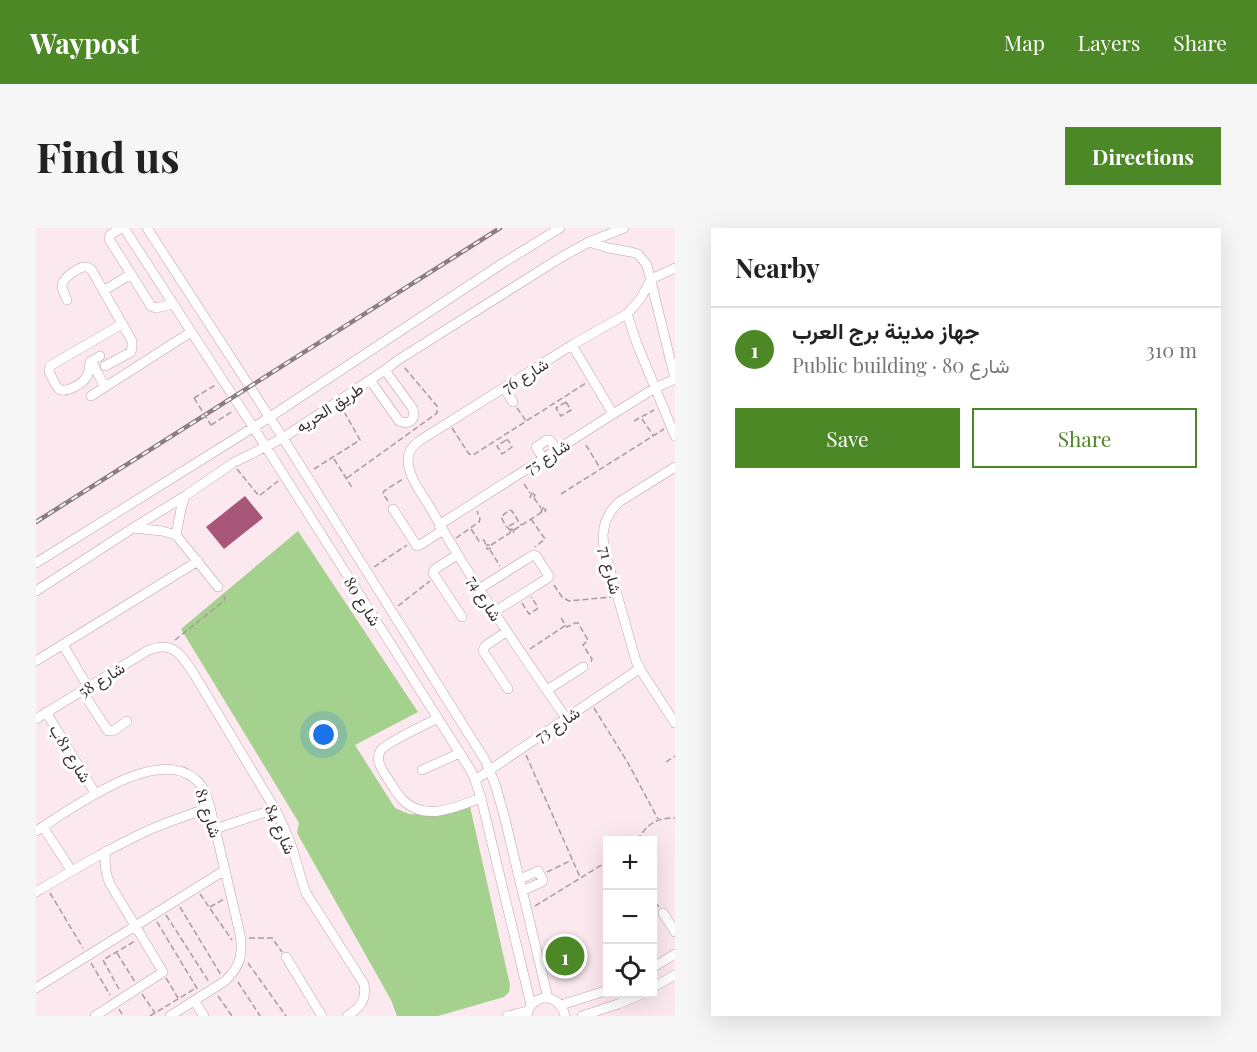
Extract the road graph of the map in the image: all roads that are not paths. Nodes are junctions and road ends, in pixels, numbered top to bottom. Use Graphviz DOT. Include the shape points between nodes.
graph roads {
  1 [pos="123,228"];
  2 [pos="147,228"];
  3 [pos="560,228"];
  4 [pos="624,228"];
  5 [pos="589,242"];
  6 [pos="675,268"];
  7 [pos="131,274"];
  8 [pos="651,279"];
  9 [pos="103,291"];
  10 [pos="67,300"];
  11 [pos="173,304"];
  12 [pos="627,314"];
  13 [pos="122,324"];
  14 [pos="675,327"];
  15 [pos="191,332"];
  16 [pos="664,332"];
  17 [pos="92,342"];
  18 [pos="572,345"];
  19 [pos="95,358"];
  20 [pos="105,366"];
  21 [pos="385,370"];
  22 [pos="675,379"];
  23 [pos="370,380"];
  24 [pos="394,382"];
  25 [pos="109,384"];
  26 [pos="504,388"];
  27 [pos="655,388"];
  28 [pos="379,393"];
  29 [pos="91,396"];
  30 [pos="513,402"];
  31 [pos="613,414"];
  32 [pos="270,417"];
  33 [pos="253,428"];
  34 [pos="579,435"];
  35 [pos="675,436"];
  36 [pos="283,438"];
  37 [pos="586,445"];
  38 [pos="266,447"];
  39 [pos="675,467"];
  40 [pos="411,473"];
  41 [pos="517,475"];
  42 [pos="524,484"];
  43 [pos="185,496"];
  44 [pos="393,508"];
  45 [pos="441,527"];
  46 [pos="134,528"];
  47 [pos="176,535"];
  48 [pos="458,555"];
  49 [pos="198,561"];
  50 [pos="36,562"];
  51 [pos="218,587"];
  52 [pos="479,589"];
  53 [pos="36,591"];
  54 [pos="494,612"];
  55 [pos="462,617"];
  56 [pos="506,632"];
  57 [pos="63,645"];
  58 [pos="167,647"];
  59 [pos="36,661"];
  60 [pos="583,668"];
  61 [pos="639,669"];
  62 [pos="85,689"];
  63 [pos="508,689"];
  64 [pos="547,690"];
  65 [pos="46,712"];
  66 [pos="438,718"];
  67 [pos="566,718"];
  68 [pos="36,719"];
  69 [pos="127,721"];
  70 [pos="675,723"];
  71 [pos="460,753"];
  72 [pos="422,770"];
  73 [pos="490,770"];
  74 [pos="475,780"];
  75 [pos="95,794"];
  76 [pos="481,798"];
  77 [pos="210,807"];
  78 [pos="275,809"];
  79 [pos="40,829"];
  80 [pos="215,829"];
  81 [pos="106,851"];
  82 [pos="71,870"];
  83 [pos="225,870"];
  84 [pos="520,879"];
  85 [pos="522,891"];
  86 [pos="36,892"];
  87 [pos="663,913"];
  88 [pos="135,926"];
  89 [pos="675,932"];
  90 [pos="675,954"];
  91 [pos="286,957"];
  92 [pos="657,965"];
  93 [pos="675,975"];
  94 [pos="657,985"];
  95 [pos="36,988"];
  96 [pos="603,992"];
  97 [pos="198,994"];
  98 [pos="548,998"];
  99 [pos="631,998"];
  100 [pos="561,1005"];
  101 [pos="528,1011"];
  102 [pos="95,1016"];
  103 [pos="170,1016"];
  104 [pos="204,1016"];
  105 [pos="322,1016"];
  106 [pos="347,1016"];
  107 [pos="507,1016"];
  108 [pos="565,1016"];
  109 [pos="582,1016"];
  1 -- 7 [label="street" via="109,239"];
  1 -- 11 [label="street, شارع 80"];
  2 -- 32 [label="street, شارع 80"];
  3 -- 32 [label="street, طريق الحريه"];
  4 -- 5 [label="street, طريق الحريه"];
  5 -- 8 [label="street" via="638,254"];
  5 -- 21 [label="street, طريق الحريه"];
  6 -- 8 [label="street"];
  7 -- 9 [label="street"];
  7 -- 11 [label="street" via="153,307"];
  8 -- 12 [label="street, شارع 76"];
  8 -- 16 [label="street"];
  9 -- 10 [label="street" via="91,269 81,268 64,279"];
  9 -- 13 [label="street"];
  11 -- 15 [label="street, شارع 80"];
  12 -- 18 [label="street, شارع 76"];
  12 -- 27 [label="street"];
  13 -- 17 [label="street"];
  13 -- 20 [label="street" via="132,341 131,352"];
  14 -- 16 [label="street"];
  15 -- 25 [label="street"];
  15 -- 33 [label="street, شارع 80"];
  16 -- 22 [label="street"];
  17 -- 19 [label="street"];
  17 -- 19 [label="street" via="50,366 49,372 58,388 66,391 85,380"];
  18 -- 26 [label="street, شارع 76"];
  18 -- 31 [label="street"];
  19 -- 20 [label="street"];
  19 -- 25 [label="street"];
  20 -- 25 [label="street"];
  21 -- 23 [label="street, طريق الحريه"];
  21 -- 24 [label="street"];
  22 -- 27 [label="street, شارع 75"];
  23 -- 28 [label="street"];
  23 -- 36 [label="street, طريق الحريه"];
  24 -- 28 [label="street"];
  24 -- 28 [label="street" via="413,409 411,421 399,421"];
  25 -- 29 [label="street"];
  26 -- 30 [label="street"];
  26 -- 40 [label="street, شارع 76" via="413,446 408,461"];
  27 -- 31 [label="street, شارع 75"];
  27 -- 35 [label="street"];
  31 -- 34 [label="street, شارع 75"];
  32 -- 33 [label="street, طريق الحريه"];
  32 -- 36 [label="street, شارع 80"];
  33 -- 38 [label="street, شارع 80"];
  33 -- 50 [label="street, طريق الحريه"];
  34 -- 37 [label="street"];
  34 -- 41 [label="street, شارع 75"];
  36 -- 38 [label="street, طريق الحريه"];
  36 -- 73 [label="street, شارع 80"];
  38 -- 43 [label="street, طريق الحريه" via="233,463"];
  38 -- 66 [label="street, شارع 80"];
  39 -- 61 [label="street, شارع 71" via="619,502 605,523 604,548"];
  40 -- 45 [label="street, شارع 74"];
  41 -- 42 [label="street"];
  41 -- 45 [label="street, شارع 75"];
  43 -- 46 [label="street, طريق الحريه"];
  43 -- 47 [label="street"];
  44 -- 45 [label="street, شارع 75" via="417,546"];
  45 -- 48 [label="street, شارع 74"];
  46 -- 47 [label="street"];
  46 -- 53 [label="street, طريق الحريه"];
  47 -- 49 [label="street"];
  48 -- 52 [label="street, شارع 74"];
  48 -- 55 [label="street" via="433,572"];
  49 -- 51 [label="street"];
  49 -- 57 [label="street"];
  52 -- 54 [label="street, شارع 74"];
  52 -- 54 [label="street" via="534,555 549,577"];
  54 -- 56 [label="street, شارع 74"];
  56 -- 63 [label="street" via="484,646 483,651"];
  56 -- 64 [label="street, شارع 74"];
  57 -- 59 [label="street"];
  57 -- 62 [label="street"];
  58 -- 62 [label="street, شارع 58" via="147,651"];
  58 -- 78 [label="street, شارع 84" via="182,657 194,674"];
  60 -- 64 [label="street"];
  61 -- 67 [label="street, شارع 73"];
  61 -- 70 [label="street, شارع 71"];
  62 -- 65 [label="street, شارع 58"];
  62 -- 69 [label="street" via="108,731"];
  64 -- 67 [label="street, شارع 74"];
  65 -- 68 [label="street, شارع 58"];
  65 -- 75 [label="street, شارع 81ب"];
  66 -- 71 [label="street, شارع 80"];
  66 -- 76 [label="street" via="385,747 379,755 380,766 402,800 424,811 448,810"];
  67 -- 73 [label="street, شارع 73"];
  71 -- 72 [label="street"];
  71 -- 74 [label="street, شارع 80"];
  73 -- 74 [label="street, شارع 73"];
  73 -- 84 [label="street, شارع 80"];
  74 -- 76 [label="street, شارع 80"];
  75 -- 77 [label="street, شارع 81" via="136,774 178,770 203,787"];
  75 -- 79 [label="street, شارع 81"];
  76 -- 101 [label="street, شارع 80"];
  77 -- 80 [label="street, شارع 81"];
  77 -- 81 [label="street"];
  78 -- 80 [label="street"];
  78 -- 106 [label="street, شارع 84" via="306,893 364,984 362,1004"];
  79 -- 82 [label="street"];
  80 -- 83 [label="street, شارع 81"];
  81 -- 82 [label="street"];
  81 -- 88 [label="street" via="107,876"];
  82 -- 86 [label="street"];
  83 -- 88 [label="street"];
  83 -- 97 [label="street, شارع 81" via="241,954 229,977"];
  84 -- 85 [label="street, شارع 80"];
  84 -- 85 [label="street" via="539,871 543,880"];
  85 -- 98 [label="street, شارع 80"];
  87 -- 89 [label="street"];
  88 -- 95 [label="street"];
  88 -- 102 [label="street" via="163,972"];
  90 -- 92 [label="street"];
  91 -- 105 [label="street"];
  93 -- 94 [label="street"];
  96 -- 100 [label="street"];
  97 -- 103 [label="street"];
  97 -- 104 [label="street"];
  98 -- 100 [label="street"];
  98 -- 101 [label="street" via="538,999"];
  99 -- 109 [label="street"];
  100 -- 108 [label="street"];
  101 -- 107 [label="street"];
}
